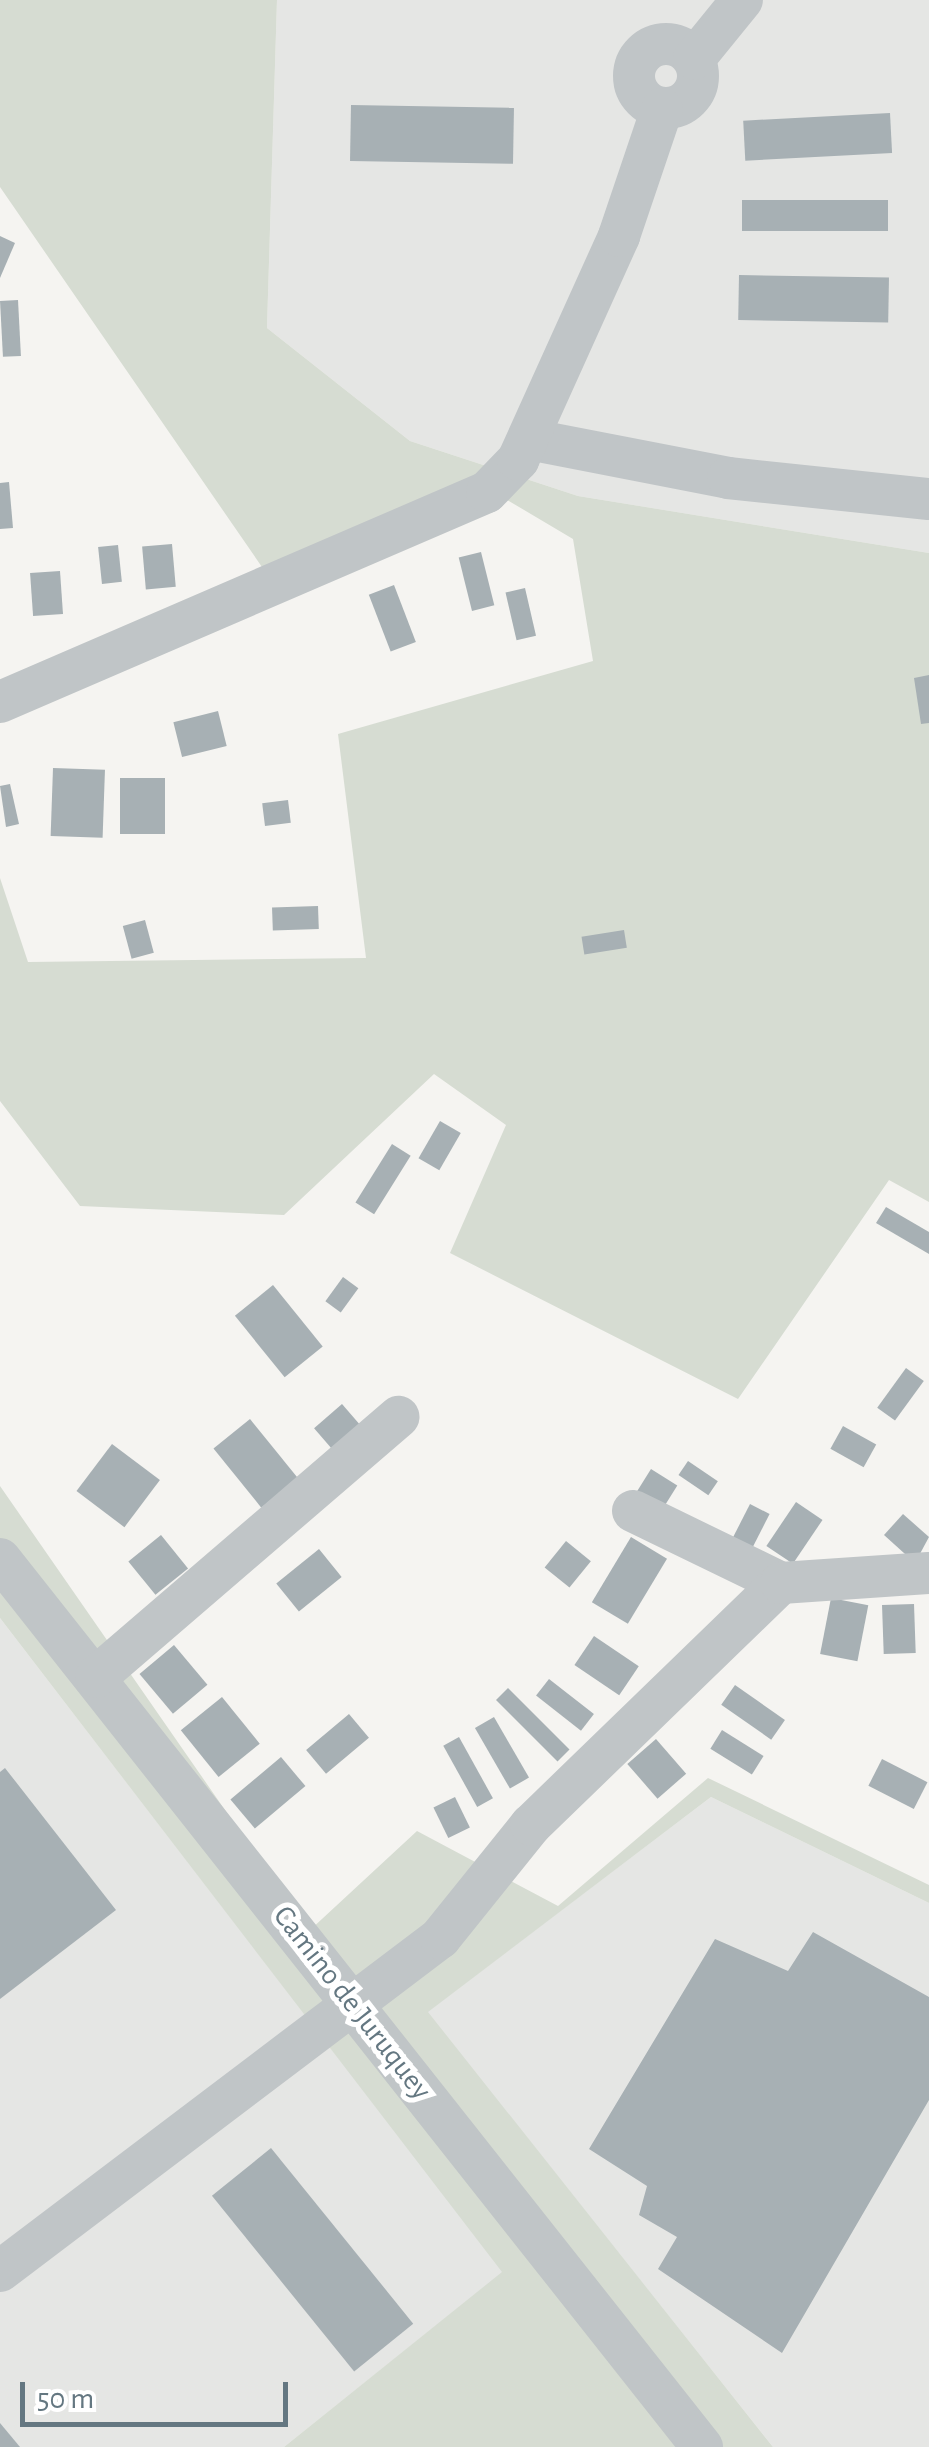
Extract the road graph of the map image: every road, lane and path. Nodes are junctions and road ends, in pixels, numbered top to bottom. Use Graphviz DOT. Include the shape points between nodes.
graph roads {
  1 [pos="742,0"];
  2 [pos="528,440"];
  3 [pos="929,499"];
  4 [pos="0,702"];
  5 [pos="398,1417"];
  6 [pos="634,1511"];
  7 [pos="0,1560"];
  8 [pos="929,1573"];
  9 [pos="780,1583"];
  10 [pos="96,1677"];
  11 [pos="355,2008"];
  12 [pos="0,2271"];
  13 [pos="702,2447"];
  1 -- 2 [label="street" via="694,59 668,44 639,58 636,89 662,108 619,236"];
  2 -- 3 [label="street" via="728,478"];
  2 -- 4 [label="street" via="486,492"];
  5 -- 10 [label="street"];
  6 -- 9 [label="street"];
  7 -- 10 [label="street, Camino de Juruquey"];
  8 -- 9 [label="street"];
  9 -- 11 [label="street" via="531,1824 440,1938"];
  10 -- 11 [label="street, Camino de Juruquey"];
  11 -- 12 [label="street"];
  11 -- 13 [label="street, Camino de Juruquey"];
}
